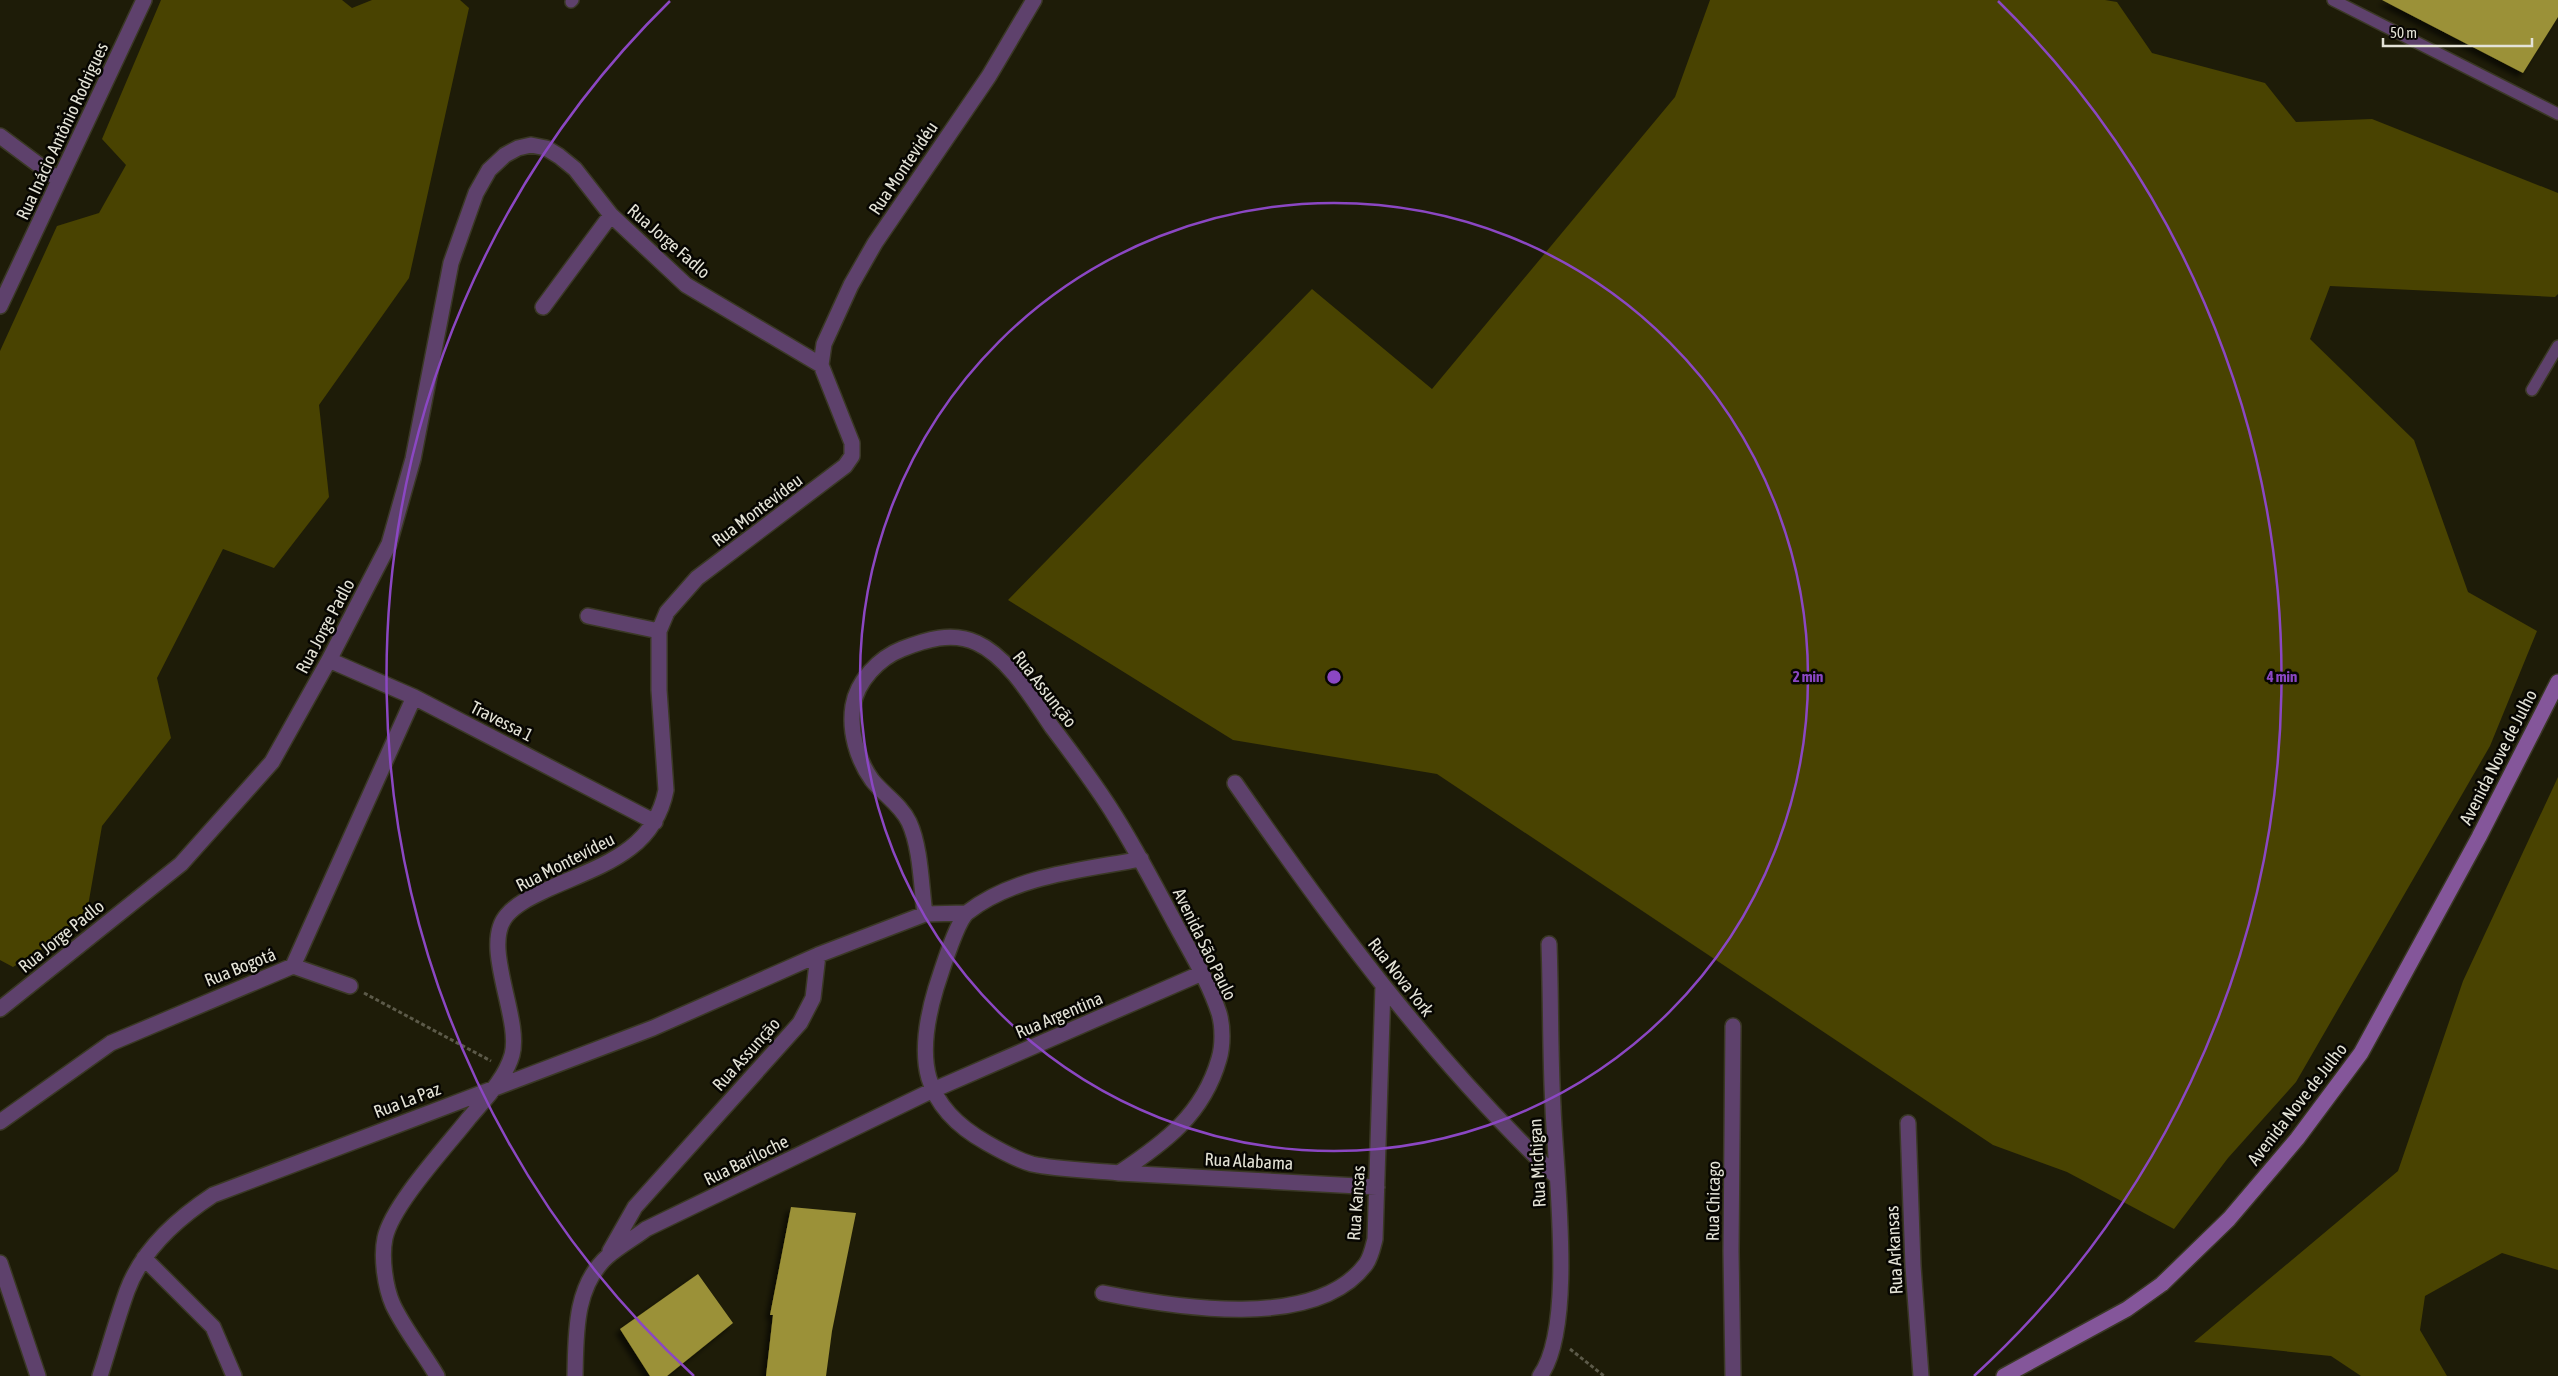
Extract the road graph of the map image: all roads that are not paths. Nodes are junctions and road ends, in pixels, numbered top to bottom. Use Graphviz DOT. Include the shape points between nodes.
graph roads {
  1 [pos="144,0"];
  2 [pos="1034,0"];
  3 [pos="2333,0"];
  4 [pos="2558,114"];
  5 [pos="0,136"];
  6 [pos="505,154"];
  7 [pos="59,180"];
  8 [pos="611,215"];
  9 [pos="0,306"];
  10 [pos="543,306"];
  11 [pos="2558,346"];
  12 [pos="821,365"];
  13 [pos="2532,390"];
  14 [pos="588,616"];
  15 [pos="659,630"];
  16 [pos="329,660"];
  17 [pos="2558,682"];
  18 [pos="414,697"];
  19 [pos="1235,783"];
  20 [pos="655,822"];
  21 [pos="1141,859"];
  22 [pos="966,913"];
  23 [pos="925,914"];
  24 [pos="1549,944"];
  25 [pos="818,956"];
  26 [pos="293,966"];
  27 [pos="1202,973"];
  28 [pos="350,986"];
  29 [pos="1383,986"];
  30 [pos="0,1009"];
  31 [pos="1733,1026"];
  32 [pos="494,1087"];
  33 [pos="931,1091"];
  34 [pos="0,1122"];
  35 [pos="1908,1123"];
  36 [pos="1119,1173"];
  37 [pos="1557,1178"];
  38 [pos="1377,1187"];
  39 [pos="607,1257"];
  40 [pos="144,1258"];
  41 [pos="0,1262"];
  42 [pos="3,1280"];
  43 [pos="1102,1293"];
  44 [pos="38,1376"];
  45 [pos="100,1376"];
  46 [pos="234,1376"];
  47 [pos="437,1376"];
  48 [pos="575,1376"];
  49 [pos="1540,1376"];
  50 [pos="1733,1376"];
  51 [pos="1921,1376"];
  52 [pos="2004,1376"];
  1 -- 7 [label="street, Rua Inácio Antônio Rodrigues"];
  2 -- 12 [label="street, Rua Montevidéu" via="989,76 875,244 851,285 824,344"];
  3 -- 4 [label="lane"];
  5 -- 7 [label="street"];
  6 -- 8 [label="street, Rua Jorge Fadlo" via="531,145 546,148 575,169"];
  6 -- 16 [label="street, Rua Jorge Padlo" via="489,170 476,193 451,263 413,459 389,544"];
  7 -- 9 [label="street, Rua Inácio Antônio Rodrigues"];
  8 -- 10 [label="street"];
  8 -- 12 [label="street, Rua Jorge Fadlo" via="686,285"];
  11 -- 13 [label="lane"];
  12 -- 15 [label="street, Rua Montevídeu" via="852,443 852,456 845,466 697,578 667,612"];
  14 -- 15 [label="street"];
  15 -- 20 [label="street, Rua Montevídeu" via="659,690 666,790 663,807"];
  16 -- 18 [label="street, Travessa 1"];
  16 -- 30 [label="street, Rua Jorge Padlo" via="272,762 197,848 158,885"];
  17 -- 52 [label="main road, Avenida Nove de Julho" via="2479,837 2361,1052 2297,1140 2229,1219 2162,1284 2127,1309"];
  18 -- 20 [label="street, Travessa 1"];
  18 -- 26 [label="street, Rua Bogotá"];
  19 -- 29 [label="street, Rua Nova York"];
  20 -- 32 [label="street, Rua Montevídeu" via="643,839 626,853 528,899 506,916 496,936 511,1020 512,1053"];
  21 -- 22 [label="street" via="1058,874 1008,890"];
  21 -- 23 [label="street, Rua Assunção" via="1114,815 1016,676 976,642 951,638 922,642 888,655 871,672 858,689 852,721 856,750 871,779 908,819 915,838"];
  21 -- 27 [label="street, Avenida São Paulo"];
  22 -- 23 [label="street"];
  22 -- 33 [label="street" via="946,956 932,1002 926,1050"];
  23 -- 25 [label="street"];
  24 -- 37 [label="street, Rua Michigan"];
  25 -- 32 [label="street, Rua La Paz" via="653,1028"];
  25 -- 39 [label="street, Rua Assunção" via="814,998 800,1023 635,1207"];
  26 -- 28 [label="street"];
  26 -- 34 [label="street, Rua Bogotá" via="111,1042"];
  27 -- 33 [label="street, Rua Argentina"];
  27 -- 36 [label="street, Avenida São Paulo" via="1220,1015 1220,1058 1206,1091 1187,1120 1158,1147"];
  29 -- 37 [label="street, Rua Nova York" via="1436,1052"];
  29 -- 38 [label="street, Rua Kansas"];
  31 -- 50 [label="street, Rua Chicago"];
  32 -- 40 [label="street, Rua La Paz" via="213,1195 185,1214"];
  32 -- 47 [label="street, Rua Montevídeu" via="417,1183 394,1217 385,1238 385,1270 392,1304"];
  33 -- 36 [label="street" via="965,1131 1031,1164"];
  33 -- 39 [label="street, Rua Bariloche" via="646,1229"];
  35 -- 51 [label="street, Rua Arkansas"];
  36 -- 38 [label="street, Rua Alabama"];
  37 -- 49 [label="street, Rua Michigan" via="1561,1285 1556,1338"];
  38 -- 43 [label="street, Rua Kansas" via="1376,1239 1367,1263 1351,1279 1318,1297 1271,1308 1208,1310"];
  39 -- 48 [label="street, Rua Bariloche" via="580,1303"];
  40 -- 45 [label="street, Rua La Paz" via="127,1290"];
  40 -- 46 [label="street" via="213,1327"];
  41 -- 42 [label="street"];
  42 -- 44 [label="street"];
}
